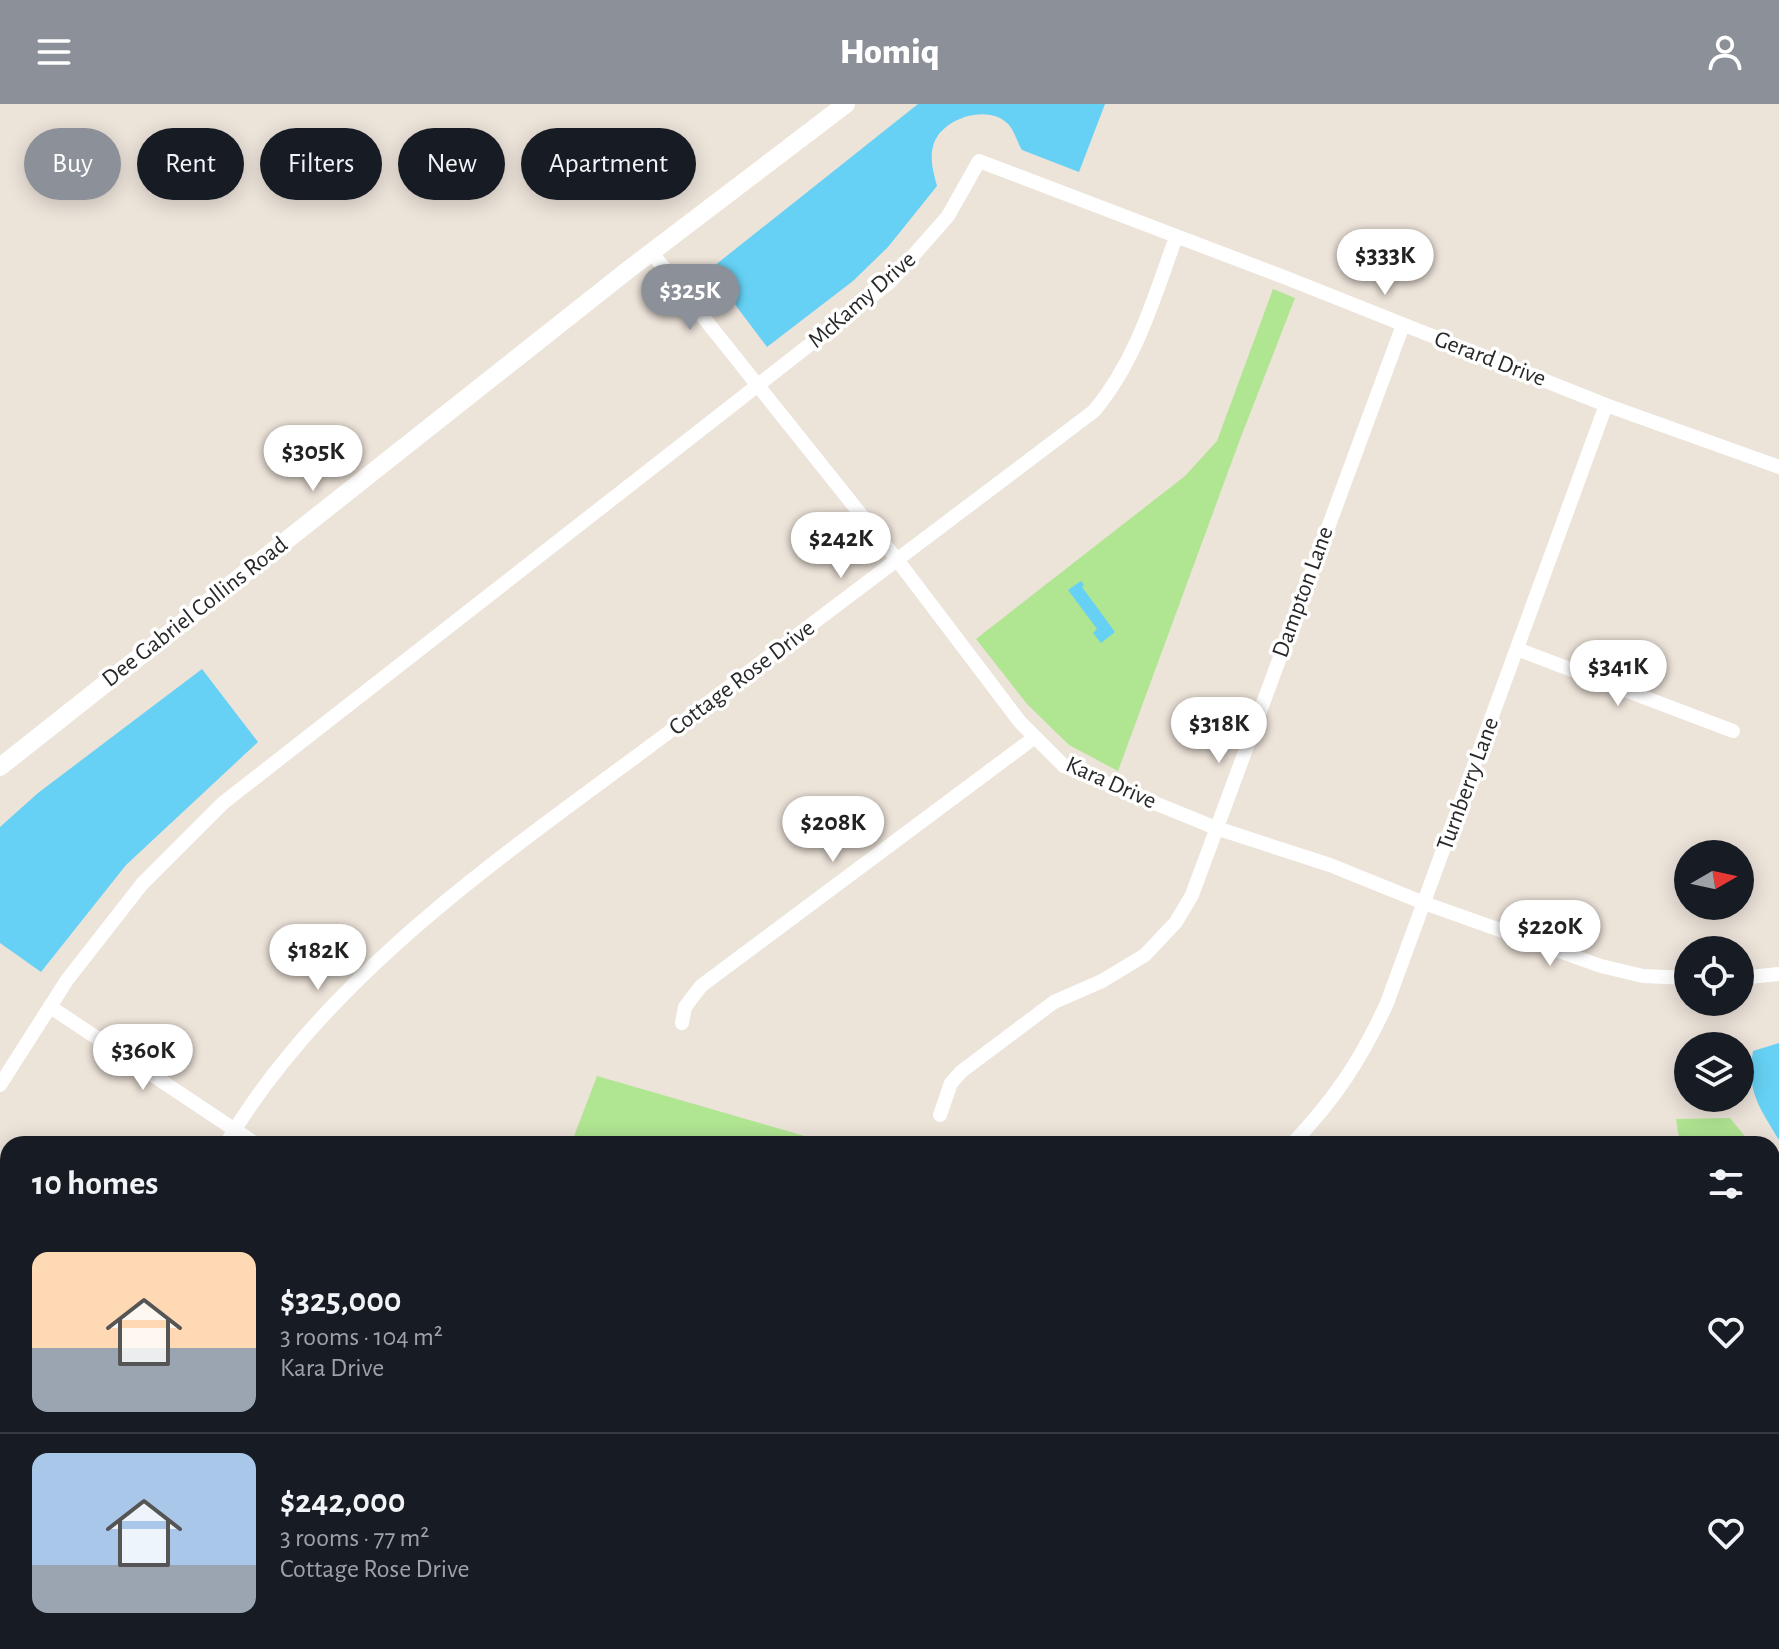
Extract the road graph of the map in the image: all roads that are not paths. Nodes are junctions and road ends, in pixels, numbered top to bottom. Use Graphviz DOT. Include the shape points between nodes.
graph roads {
  1 [pos="846,104"];
  2 [pos="979,161"];
  3 [pos="1176,237"];
  4 [pos="652,253"];
  5 [pos="1403,325"];
  6 [pos="758,387"];
  7 [pos="1606,405"];
  8 [pos="1779,467"];
  9 [pos="898,561"];
  10 [pos="1517,649"];
  11 [pos="1733,731"];
  12 [pos="1035,737"];
  13 [pos="0,767"];
  14 [pos="1216,828"];
  15 [pos="1424,903"];
  16 [pos="1779,974"];
  17 [pos="1674,977"];
  18 [pos="1754,977"];
  19 [pos="52,1008"];
  20 [pos="682,1023"];
  21 [pos="0,1085"];
  22 [pos="940,1115"];
  23 [pos="234,1130"];
  24 [pos="231,1136"];
  25 [pos="243,1136"];
  26 [pos="1299,1136"];
  1 -- 4 [label="street, Dee Gabriel Collins Road"];
  2 -- 3 [label="street, Gerard Drive"];
  2 -- 6 [label="street, McKamy Drive" via="948,216 890,282"];
  3 -- 5 [label="street, Gerard Drive"];
  3 -- 9 [label="street, Cottage Rose Drive" via="1129,360 1094,411"];
  4 -- 6 [label="street, Kara Drive"];
  4 -- 13 [label="street, Dee Gabriel Collins Road"];
  5 -- 7 [label="street, Gerard Drive"];
  5 -- 14 [label="street, Dampton Lane"];
  6 -- 9 [label="street, Kara Drive"];
  6 -- 19 [label="street, McKamy Drive" via="223,803 142,884 67,980"];
  7 -- 8 [label="street, Gerard Drive"];
  7 -- 10 [label="street, Turnberry Lane"];
  9 -- 12 [label="street, Kara Drive"];
  9 -- 23 [label="street, Cottage Rose Drive" via="464,886 323,1013"];
  10 -- 11 [label="street"];
  10 -- 15 [label="street, Turnberry Lane"];
  12 -- 14 [label="street, Kara Drive" via="1064,766"];
  12 -- 20 [label="street" via="701,986 685,1007"];
  14 -- 15 [label="street, Kara Drive"];
  14 -- 22 [label="street, Dampton Lane" via="1192,895 1162,940 1126,968 1030,1017 962,1071 951,1083"];
  15 -- 17 [label="street, Kara Drive" via="1601,966"];
  15 -- 26 [label="street, Turnberry Lane" via="1363,1052"];
  16 -- 18 [label="street"];
  19 -- 21 [label="street, McKamy Drive"];
  19 -- 23 [label="street"];
  23 -- 24 [label="street, Cottage Rose Drive"];
  23 -- 25 [label="street"];
}
